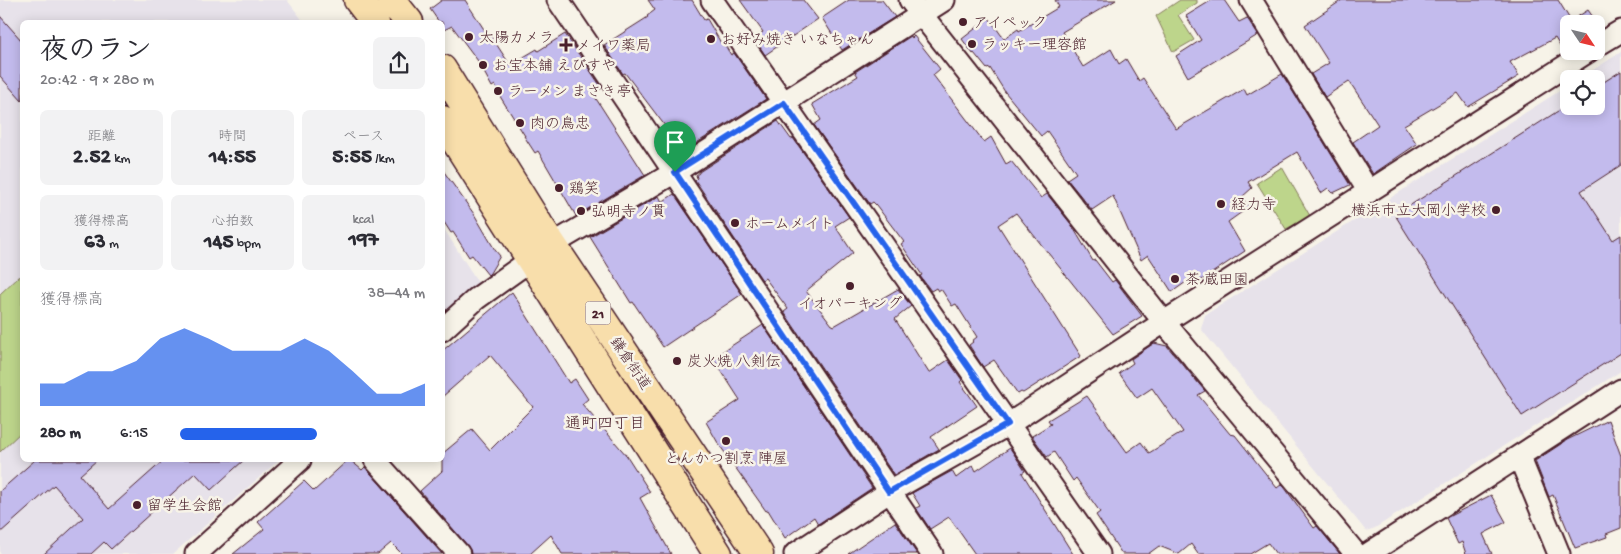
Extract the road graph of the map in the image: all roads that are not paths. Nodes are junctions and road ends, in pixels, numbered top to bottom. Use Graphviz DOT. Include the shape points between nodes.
graph roads {
  1 [pos="358,0"];
  2 [pos="391,0"];
  3 [pos="558,0"];
  4 [pos="712,0"];
  5 [pos="944,0"];
  6 [pos="1251,0"];
  7 [pos="916,7"];
  8 [pos="373,20"];
  9 [pos="407,20"];
  10 [pos="1621,31"];
  11 [pos="1605,41"];
  12 [pos="1575,60"];
  13 [pos="445,74"];
  14 [pos="784,103"];
  15 [pos="445,124"];
  16 [pos="675,172"];
  17 [pos="1369,192"];
  18 [pos="542,252"];
  19 [pos="1164,322"];
  20 [pos="445,327"];
  21 [pos="1621,390"];
  22 [pos="1008,424"];
  23 [pos="1519,456"];
  24 [pos="298,462"];
  25 [pos="377,462"];
  26 [pos="889,492"];
  27 [pos="196,554"];
  28 [pos="459,554"];
  29 [pos="718,554"];
  30 [pos="759,554"];
  31 [pos="794,554"];
  32 [pos="932,554"];
  33 [pos="1099,554"];
  34 [pos="1356,554"];
  35 [pos="1368,554"];
  36 [pos="1559,554"];
  1 -- 8 [label="main road"];
  2 -- 9 [label="main road"];
  3 -- 16 [label="street"];
  4 -- 14 [label="street"];
  5 -- 7 [label="street"];
  6 -- 17 [label="street"];
  7 -- 14 [label="street"];
  7 -- 19 [label="street"];
  10 -- 11 [label="street"];
  12 -- 17 [label="street"];
  13 -- 18 [label="main road, 鎌倉街道 / 21"];
  14 -- 16 [label="street"];
  14 -- 22 [label="street"];
  15 -- 18 [label="main road, 鎌倉街道 / 21"];
  16 -- 18 [label="street"];
  16 -- 26 [label="street"];
  17 -- 19 [label="street"];
  18 -- 20 [label="street" via="476,299"];
  18 -- 29 [label="main road, 鎌倉街道 / 21"];
  18 -- 30 [label="main road, 鎌倉街道 / 21"];
  19 -- 22 [label="street"];
  19 -- 34 [label="street"];
  21 -- 23 [label="street"];
  22 -- 26 [label="street"];
  22 -- 33 [label="street"];
  23 -- 35 [label="street"];
  23 -- 36 [label="street"];
  24 -- 27 [label="street"];
  25 -- 28 [label="street"];
  26 -- 31 [label="street"];
  26 -- 32 [label="street"];
}
